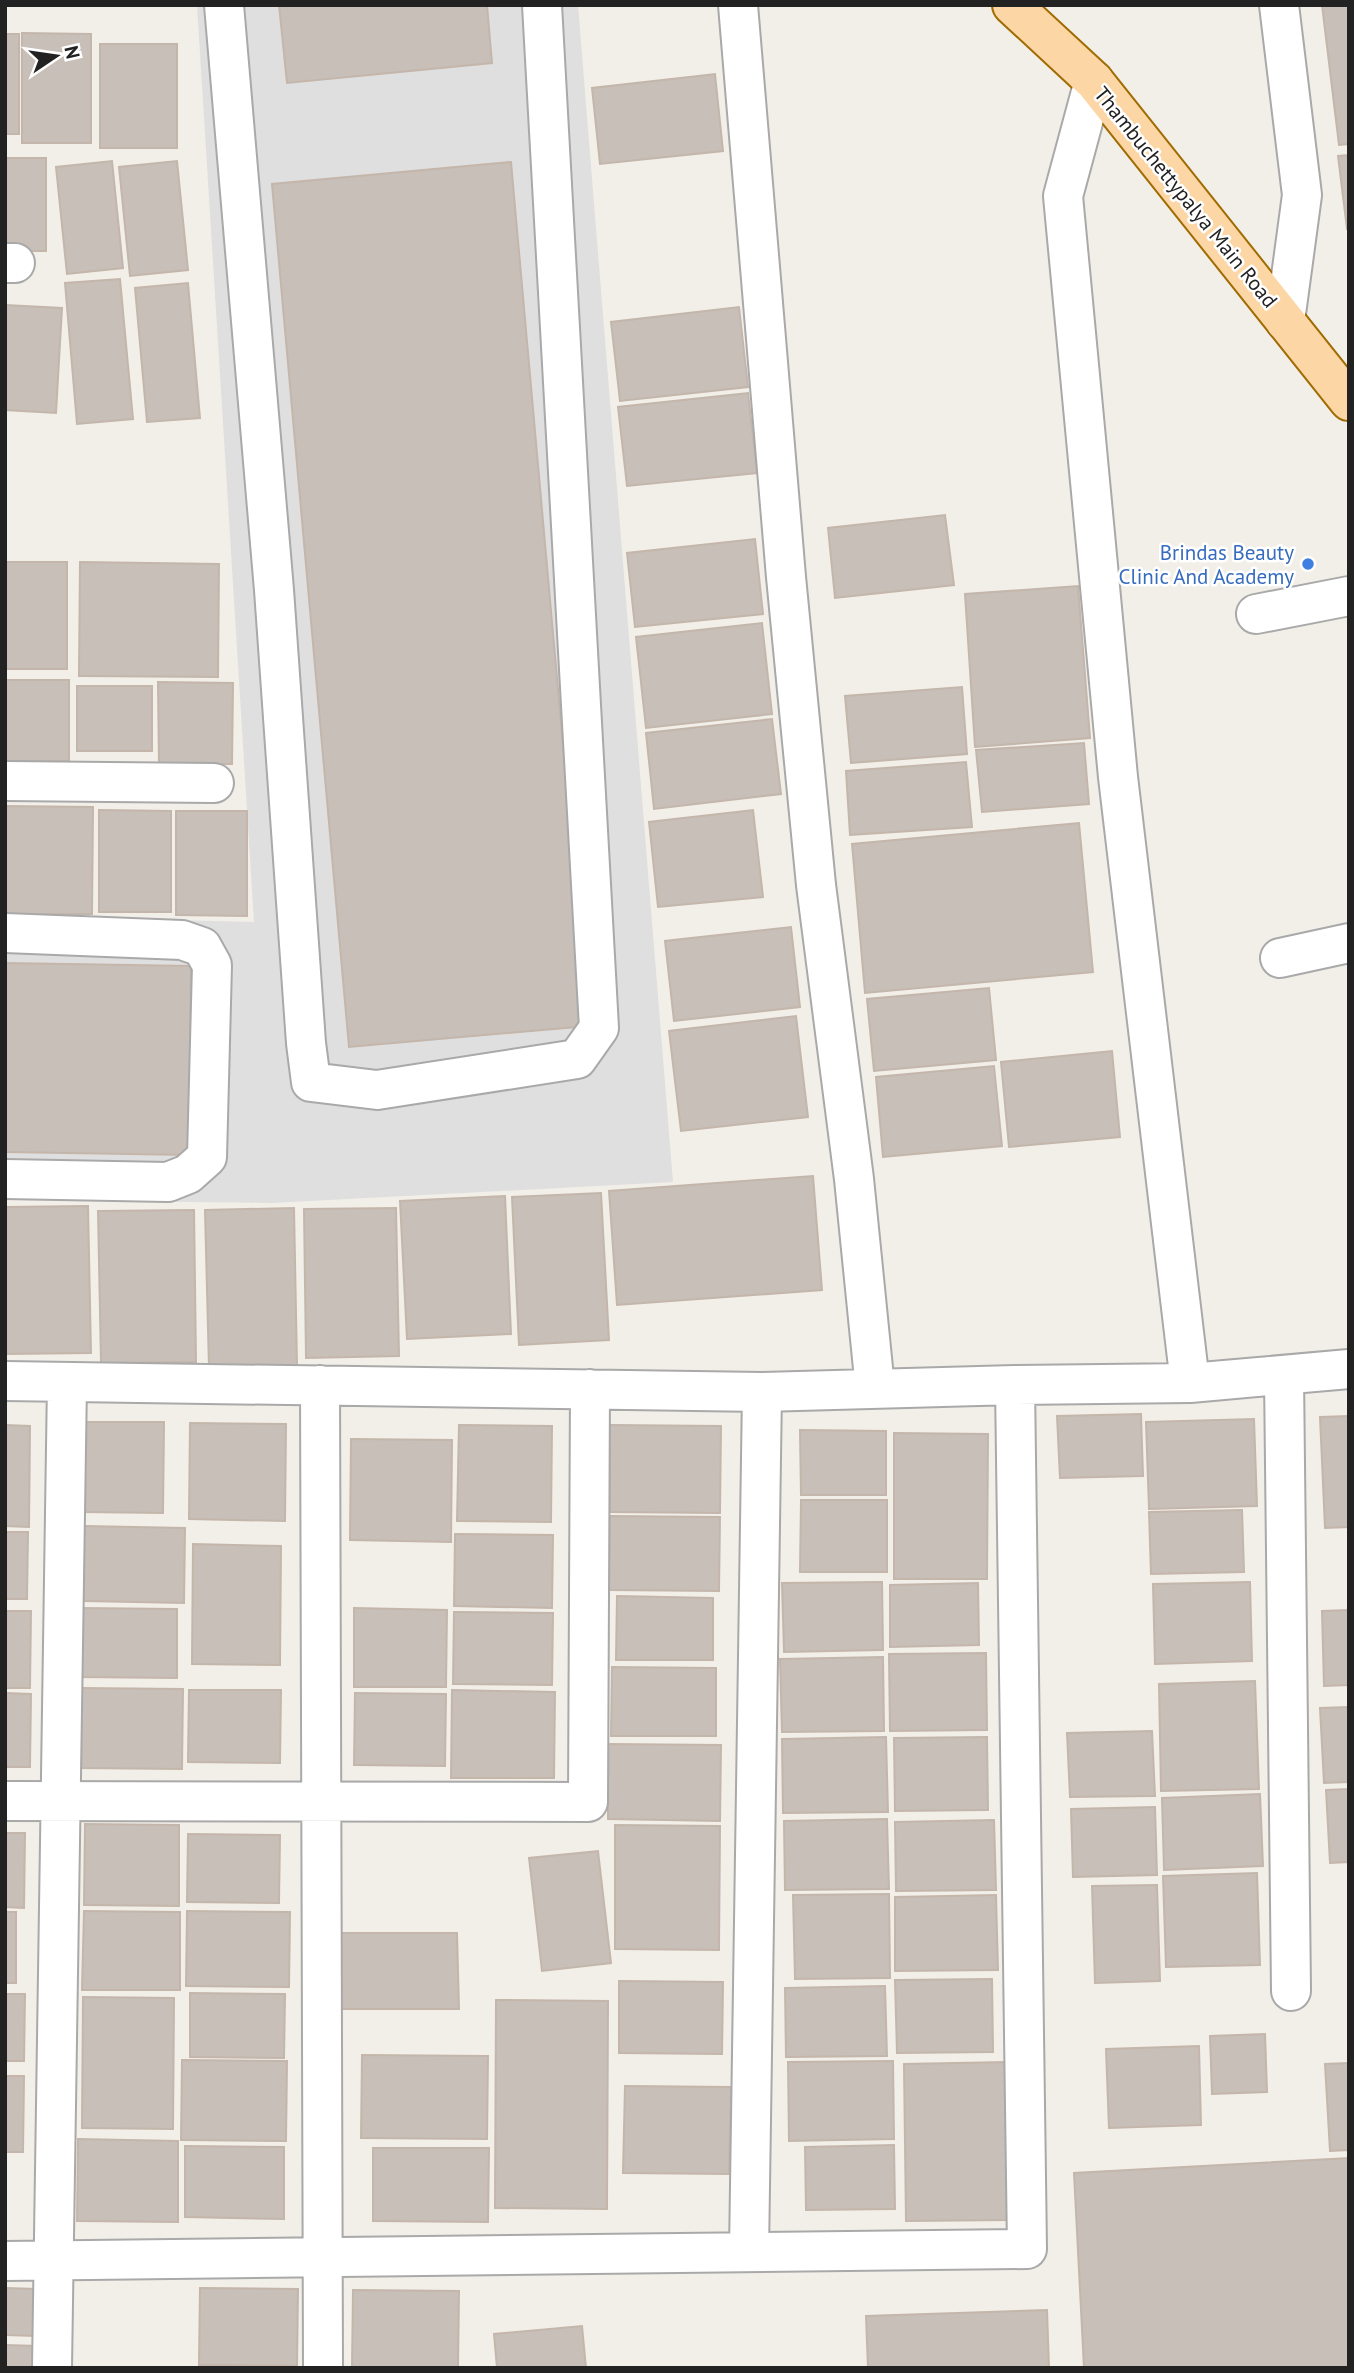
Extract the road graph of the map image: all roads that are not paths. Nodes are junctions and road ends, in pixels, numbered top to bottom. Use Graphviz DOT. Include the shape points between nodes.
graph roads {
  1 [pos="224,5"];
  2 [pos="541,5"];
  3 [pos="738,5"];
  4 [pos="1012,5"];
  5 [pos="1279,5"];
  6 [pos="1094,81"];
  7 [pos="1285,321"];
  8 [pos="1349,401"];
  9 [pos="1349,596"];
  10 [pos="1255,614"];
  11 [pos="5,780"];
  12 [pos="214,783"];
  13 [pos="5,933"];
  14 [pos="1349,943"];
  15 [pos="1280,958"];
  16 [pos="5,1178"];
  17 [pos="1349,1368"];
  18 [pos="1284,1376"];
  19 [pos="5,1381"];
  20 [pos="67,1382"];
  21 [pos="1190,1383"];
  22 [pos="320,1385"];
  23 [pos="1015,1385"];
  24 [pos="875,1388"];
  25 [pos="590,1390"];
  26 [pos="762,1392"];
  27 [pos="61,1800"];
  28 [pos="5,1801"];
  29 [pos="322,1801"];
  30 [pos="1291,1991"];
  31 [pos="748,2252"];
  32 [pos="323,2257"];
  33 [pos="54,2260"];
  34 [pos="5,2261"];
  35 [pos="52,2368"];
  36 [pos="323,2368"];
  1 -- 2 [label="street" via="306,1043 312,1082 377,1090 577,1059 599,1028"];
  3 -- 24 [label="street" via="811,832"];
  4 -- 6 [label="main road, Thambuchettypalya Main Road"];
  5 -- 7 [label="street" via="1302,195"];
  6 -- 7 [label="main road, Thambuchettypalya Main Road"];
  6 -- 21 [label="street" via="1063,196 1118,777"];
  7 -- 8 [label="main road, Thambuchettypalya Main Road"];
  9 -- 10 [label="street"];
  11 -- 12 [label="street"];
  13 -- 16 [label="street" via="182,940 202,947 212,965 207,1157 188,1174 168,1182"];
  14 -- 15 [label="street"];
  17 -- 18 [label="street"];
  18 -- 21 [label="street"];
  18 -- 30 [label="street"];
  19 -- 20 [label="street"];
  20 -- 22 [label="street"];
  20 -- 27 [label="street"];
  21 -- 23 [label="street"];
  22 -- 25 [label="street"];
  22 -- 29 [label="street"];
  23 -- 24 [label="street"];
  23 -- 31 [label="street" via="1027,2249"];
  24 -- 26 [label="street"];
  25 -- 26 [label="street"];
  25 -- 29 [label="street" via="588,1802"];
  26 -- 31 [label="street"];
  27 -- 28 [label="street"];
  27 -- 29 [label="street"];
  27 -- 33 [label="street"];
  29 -- 32 [label="street"];
  31 -- 32 [label="street"];
  32 -- 33 [label="street"];
  32 -- 36 [label="street"];
  33 -- 34 [label="street"];
  33 -- 35 [label="street"];
}
